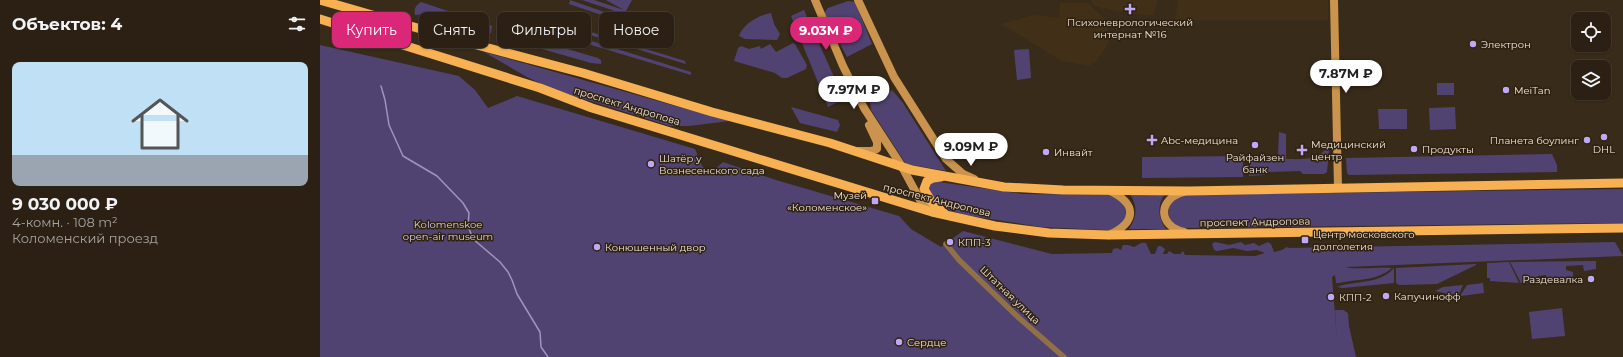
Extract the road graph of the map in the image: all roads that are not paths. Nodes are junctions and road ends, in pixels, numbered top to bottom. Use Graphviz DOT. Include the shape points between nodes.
graph roads {
  1 [pos="320,0"];
  2 [pos="815,0"];
  3 [pos="858,0"];
  4 [pos="1334,0"];
  5 [pos="320,19"];
  6 [pos="864,108"];
  7 [pos="857,151"];
  8 [pos="901,165"];
  9 [pos="946,177"];
  10 [pos="983,183"];
  11 [pos="1623,183"];
  12 [pos="1338,188"];
  13 [pos="1109,190"];
  14 [pos="1189,191"];
  15 [pos="932,212"];
  16 [pos="947,216"];
  17 [pos="1623,228"];
  18 [pos="1194,234"];
  19 [pos="1108,235"];
  20 [pos="946,244"];
  21 [pos="1064,357"];
  1 -- 7 [label="main road, проспект Андропова"];
  2 -- 6 [label="main road"];
  3 -- 10 [label="main road" via="894,77 950,165"];
  4 -- 12 [label="main road"];
  5 -- 15 [label="main road, проспект Андропова" via="540,88 592,108"];
  6 -- 7 [label="main road" via="863,114 877,142 877,148 871,151"];
  6 -- 8 [label="main road"];
  7 -- 8 [label="main road, проспект Андропова"];
  8 -- 9 [label="main road, проспект Андропова"];
  8 -- 15 [label="main road" via="920,200"];
  9 -- 10 [label="main road, проспект Андропова"];
  9 -- 16 [label="main road" via="930,179 924,189 931,201"];
  10 -- 13 [label="main road, проспект Андропова" via="1004,187"];
  11 -- 12 [label="main road, проспект Андропова"];
  12 -- 14 [label="main road, проспект Андропова"];
  13 -- 14 [label="main road, проспект Андропова"];
  13 -- 19 [label="main road" via="1123,198 1130,212 1122,229"];
  14 -- 18 [label="main road" via="1175,194 1170,198 1165,206 1165,216 1174,229"];
  15 -- 16 [label="main road, проспект Андропова"];
  16 -- 19 [label="main road, проспект Андропова" via="1043,232"];
  17 -- 18 [label="main road, проспект Андропова"];
  18 -- 19 [label="main road, проспект Андропова"];
  20 -- 21 [label="street, Штатная улица" via="1019,318"];
}
